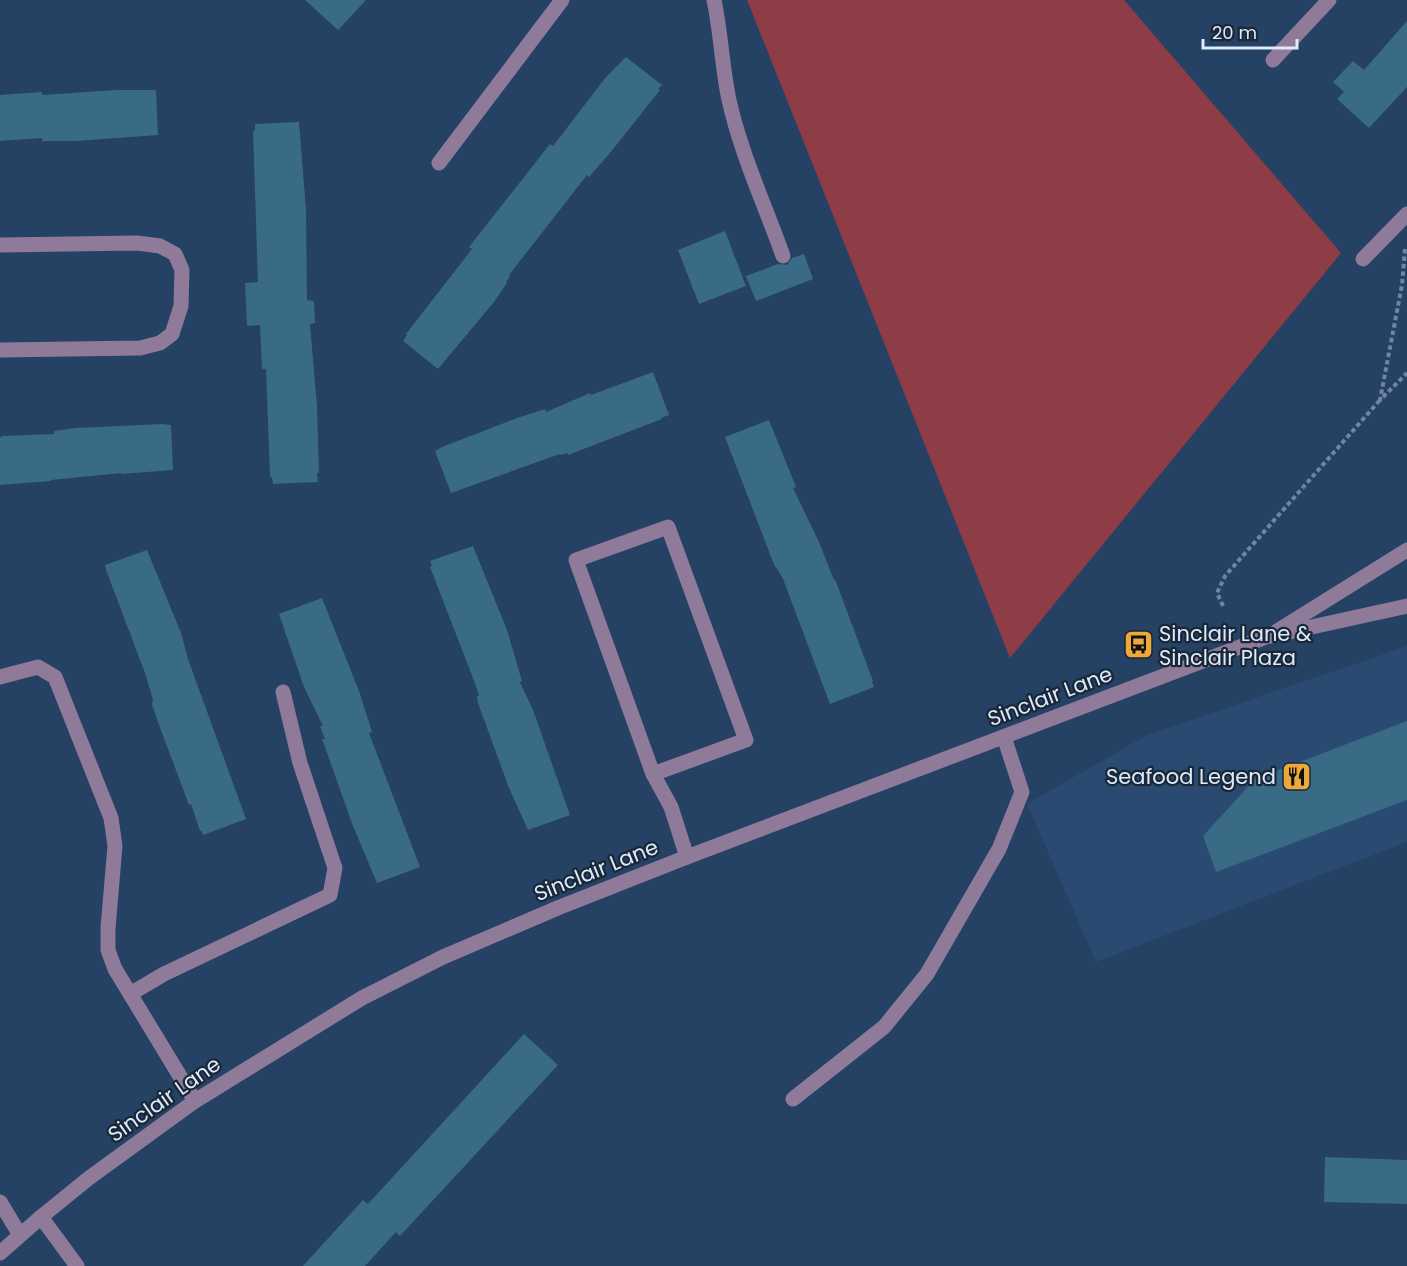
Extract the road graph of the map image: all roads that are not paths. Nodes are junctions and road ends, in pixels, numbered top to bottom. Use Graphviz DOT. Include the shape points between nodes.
graph roads {
  1 [pos="562,0"];
  2 [pos="714,0"];
  3 [pos="1329,0"];
  4 [pos="1273,60"];
  5 [pos="439,163"];
  6 [pos="1402,219"];
  7 [pos="0,245"];
  8 [pos="783,256"];
  9 [pos="1363,259"];
  10 [pos="0,351"];
  11 [pos="1407,550"];
  12 [pos="1407,606"];
  13 [pos="1266,637"];
  14 [pos="0,677"];
  15 [pos="283,692"];
  16 [pos="1004,736"];
  17 [pos="653,774"];
  18 [pos="687,857"];
  19 [pos="130,994"];
  20 [pos="793,1100"];
  21 [pos="195,1101"];
  22 [pos="0,1202"];
  23 [pos="40,1217"];
  24 [pos="20,1235"];
  25 [pos="0,1253"];
  26 [pos="77,1266"];
  1 -- 5 [label="street"];
  2 -- 8 [label="street" via="738,135"];
  3 -- 4 [label="street"];
  6 -- 9 [label="street"];
  7 -- 10 [label="street" via="160,246 175,254 182,270 181,306 172,334 160,344 140,348"];
  11 -- 13 [label="street, Sinclair Lane"];
  12 -- 13 [label="street, Sinclair Lane"];
  13 -- 16 [label="street, Sinclair Lane"];
  14 -- 19 [label="street" via="38,667 55,677 111,818 115,846 108,950"];
  15 -- 19 [label="street" via="300,763 335,868 330,895"];
  16 -- 18 [label="street, Sinclair Lane"];
  16 -- 20 [label="street" via="1022,792 999,849 927,974 884,1027"];
  17 -- 17 [label="street" via="746,740 668,527 576,560"];
  17 -- 18 [label="street" via="671,807"];
  18 -- 21 [label="street, Sinclair Lane" via="443,957 362,998"];
  19 -- 21 [label="street"];
  21 -- 23 [label="street, Sinclair Lane"];
  22 -- 24 [label="street"];
  23 -- 24 [label="street, Sinclair Lane"];
  23 -- 26 [label="street"];
  24 -- 25 [label="street, Sinclair Lane"];
}
